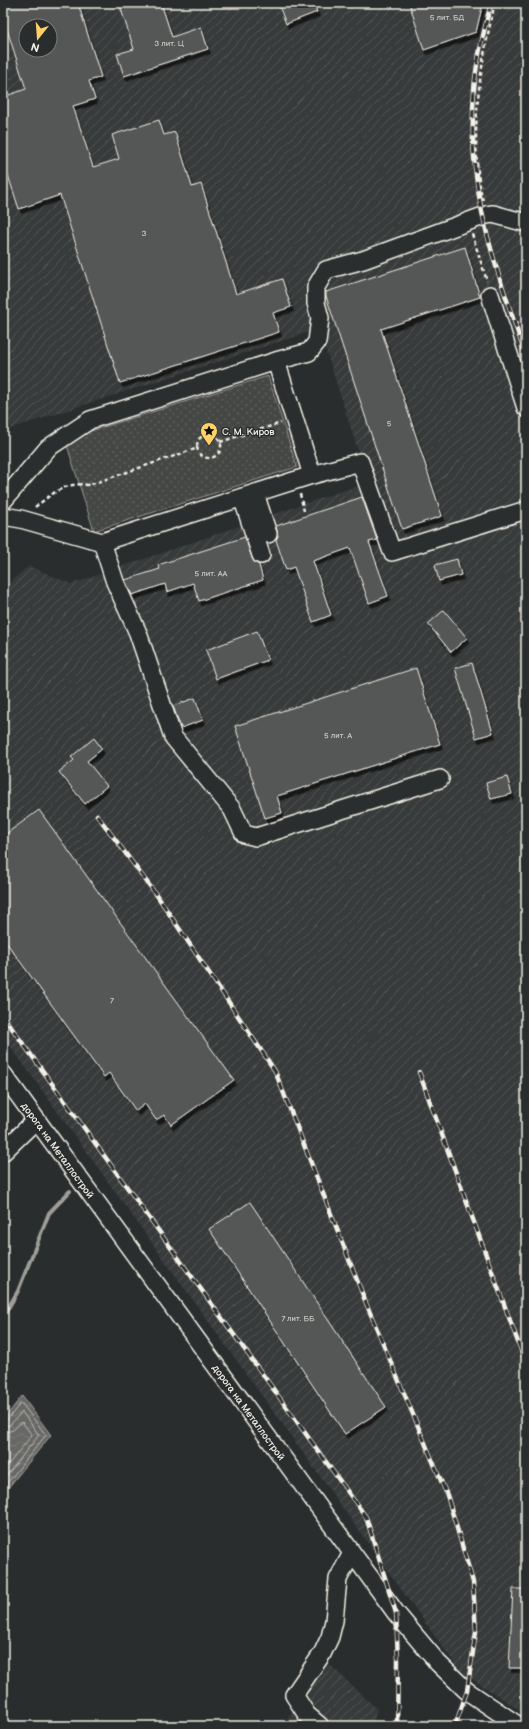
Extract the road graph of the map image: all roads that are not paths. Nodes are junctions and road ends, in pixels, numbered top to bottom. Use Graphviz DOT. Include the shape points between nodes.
graph roads {
  1 [pos="526,223"];
  2 [pos="490,295"];
  3 [pos="276,362"];
  4 [pos="526,408"];
  5 [pos="312,475"];
  6 [pos="249,495"];
  7 [pos="3,501"];
  8 [pos="526,510"];
  9 [pos="3,516"];
  10 [pos="268,534"];
  11 [pos="102,542"];
  12 [pos="261,555"];
  13 [pos="440,779"];
  14 [pos="3,1074"];
  15 [pos="36,1120"];
  16 [pos="3,1152"];
  17 [pos="352,1553"];
  18 [pos="320,1726"];
  19 [pos="519,1726"];
  1 -- 3 [label="street" via="493,214 486,215 363,260 326,270 316,287 316,303 320,318 316,342 309,352"];
  2 -- 4 [label="street"];
  3 -- 5 [label="street"];
  3 -- 7 [label="street" via="90,420 48,448"];
  5 -- 6 [label="street"];
  5 -- 8 [label="street" via="360,462 392,552"];
  6 -- 10 [label="street"];
  6 -- 11 [label="street"];
  6 -- 12 [label="street"];
  9 -- 11 [label="street"];
  11 -- 13 [label="street" via="115,582 138,633 173,737 232,809 244,834 256,837"];
  14 -- 15 [label="street, дорога на Металлострой"];
  15 -- 16 [label="street"];
  15 -- 17 [label="street, дорога на Металлострой"];
  17 -- 18 [label="street" via="338,1579 330,1637 322,1654 294,1695 307,1715"];
  17 -- 19 [label="street, дорога на Металлострой" via="396,1613 438,1663 467,1691"];
}
